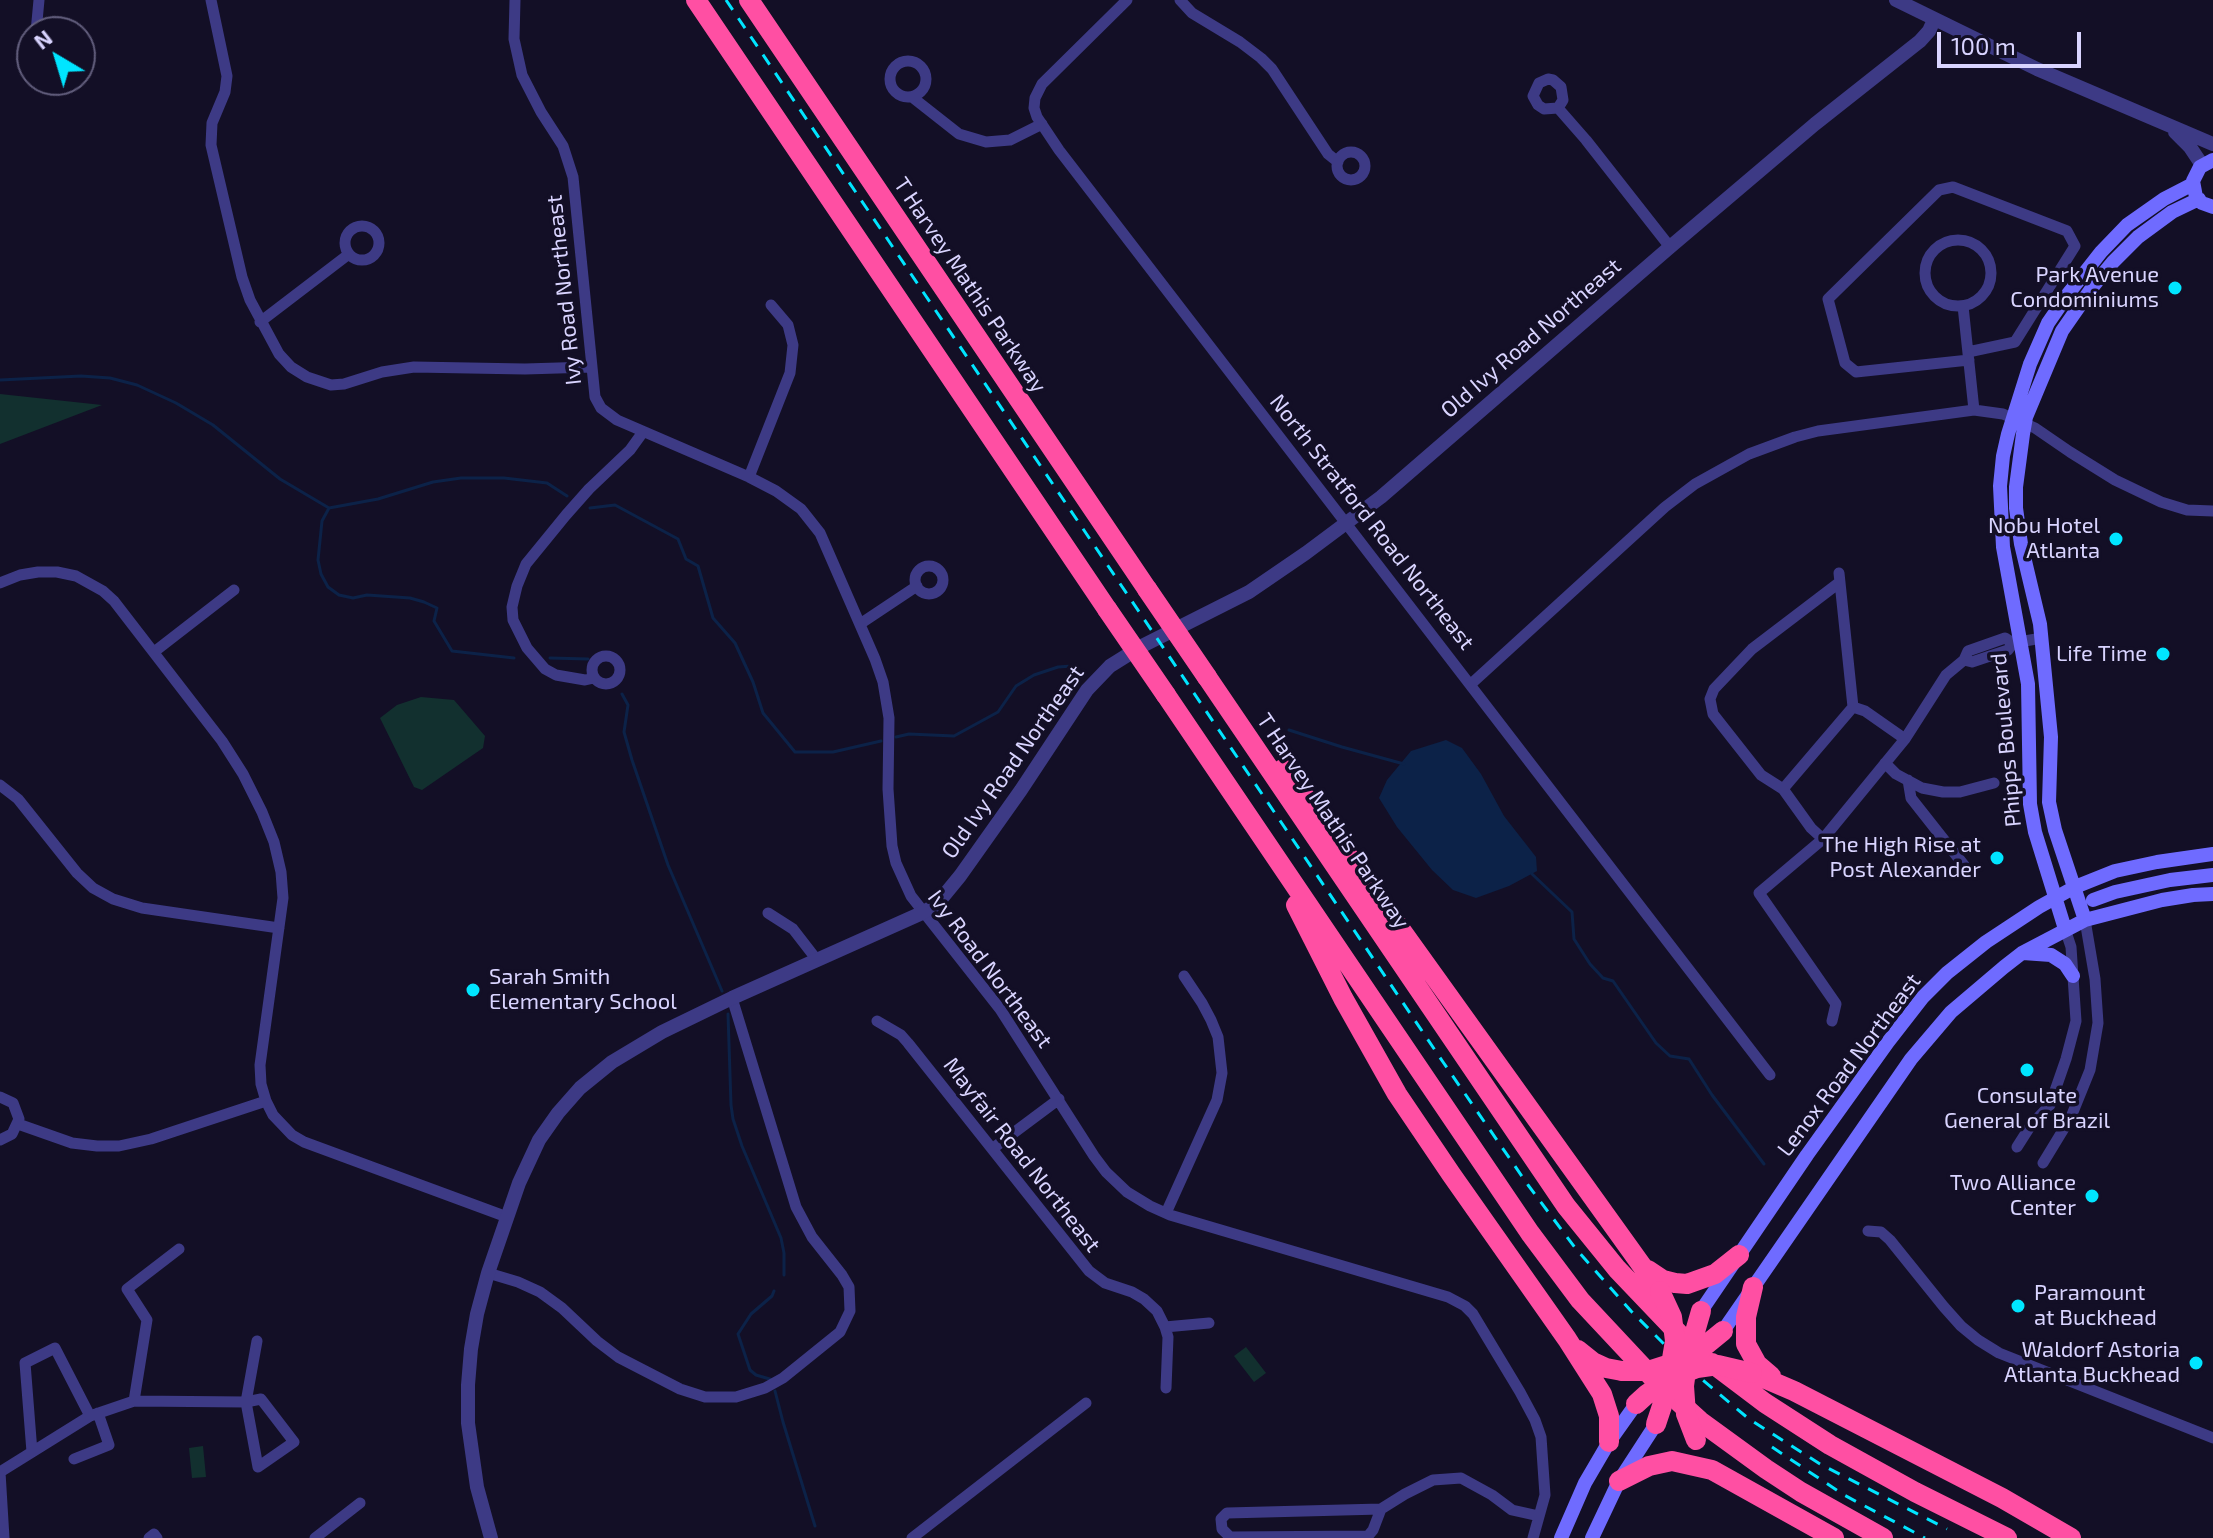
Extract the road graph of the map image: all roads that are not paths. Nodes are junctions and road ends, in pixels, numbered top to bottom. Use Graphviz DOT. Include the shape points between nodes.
graph roads {
  1 [pos="211,0"];
  2 [pos="515,0"];
  3 [pos="696,0"];
  4 [pos="749,0"];
  5 [pos="1127,0"];
  6 [pos="1180,0"];
  7 [pos="1896,0"];
  8 [pos="1934,20"];
  9 [pos="912,97"];
  10 [pos="1558,108"];
  11 [pos="1042,124"];
  12 [pos="2165,124"];
  13 [pos="2186,132"];
  14 [pos="2213,144"];
  15 [pos="1338,162"];
  16 [pos="2209,162"];
  17 [pos="2193,184"];
  18 [pos="2199,199"];
  19 [pos="2213,207"];
  20 [pos="1670,247"];
  21 [pos="349,254"];
  22 [pos="771,305"];
  23 [pos="1963,306"];
  24 [pos="260,322"];
  25 [pos="1968,356"];
  26 [pos="591,367"];
  27 [pos="1974,410"];
  28 [pos="2019,420"];
  29 [pos="643,432"];
  30 [pos="749,477"];
  31 [pos="2213,511"];
  32 [pos="1347,523"];
  33 [pos="0,583"];
  34 [pos="917,586"];
  35 [pos="234,590"];
  36 [pos="860,624"];
  37 [pos="2042,638"];
  38 [pos="2016,642"];
  39 [pos="154,652"];
  40 [pos="1207,677"];
  41 [pos="594,678"];
  42 [pos="1471,684"];
  43 [pos="1853,707"];
  44 [pos="1905,739"];
  45 [pos="1885,763"];
  46 [pos="1908,780"];
  47 [pos="1994,783"];
  48 [pos="0,785"];
  49 [pos="1783,789"];
  50 [pos="1823,839"];
  51 [pos="2213,854"];
  52 [pos="1276,857"];
  53 [pos="1967,869"];
  54 [pos="2213,875"];
  55 [pos="2075,887"];
  56 [pos="2213,894"];
  57 [pos="2056,897"];
  58 [pos="2093,900"];
  59 [pos="768,913"];
  60 [pos="922,913"];
  61 [pos="2085,920"];
  62 [pos="279,928"];
  63 [pos="2065,929"];
  64 [pos="2022,953"];
  65 [pos="817,960"];
  66 [pos="1184,976"];
  67 [pos="2073,976"];
  68 [pos="732,998"];
  69 [pos="877,1021"];
  70 [pos="1832,1021"];
  71 [pos="1770,1075"];
  72 [pos="0,1097"];
  73 [pos="1059,1099"];
  74 [pos="266,1101"];
  75 [pos="18,1124"];
  76 [pos="0,1140"];
  77 [pos="2017,1147"];
  78 [pos="992,1149"];
  79 [pos="2043,1163"];
  80 [pos="1166,1213"];
  81 [pos="507,1217"];
  82 [pos="1868,1231"];
  83 [pos="179,1249"];
  84 [pos="1739,1255"];
  85 [pos="1642,1264"];
  86 [pos="488,1273"];
  87 [pos="1753,1287"];
  88 [pos="1701,1311"];
  89 [pos="1209,1323"];
  90 [pos="1165,1327"];
  91 [pos="1723,1331"];
  92 [pos="1567,1339"];
  93 [pos="257,1341"];
  94 [pos="1679,1367"];
  95 [pos="1166,1388"];
  96 [pos="1794,1391"];
  97 [pos="134,1401"];
  98 [pos="246,1402"];
  99 [pos="1086,1403"];
  100 [pos="1636,1404"];
  101 [pos="94,1414"];
  102 [pos="1656,1424"];
  103 [pos="2213,1438"];
  104 [pos="1609,1442"];
  105 [pos="32,1452"];
  106 [pos="74,1459"];
  107 [pos="1712,1470"];
  108 [pos="0,1472"];
  109 [pos="1619,1481"];
  110 [pos="360,1503"];
  111 [pos="1381,1509"];
  112 [pos="1539,1516"];
  113 [pos="4,1538"];
  114 [pos="149,1538"];
  115 [pos="157,1538"];
  116 [pos="315,1538"];
  117 [pos="491,1538"];
  118 [pos="912,1538"];
  119 [pos="1533,1538"];
  120 [pos="1561,1538"];
  121 [pos="1592,1538"];
  122 [pos="1834,1538"];
  123 [pos="1883,1538"];
  124 [pos="2007,1538"];
  125 [pos="2071,1538"];
  1 -- 24 [label="street" via="227,76 211,145 242,277"];
  2 -- 26 [label="street, Ivy Road Northeast" via="514,39 522,75 563,146 573,177"];
  3 -- 52 [label="highway, bridge"];
  4 -- 40 [label="highway, T Harvey Mathis Parkway, bridge"];
  5 -- 11 [label="street" via="1038,91 1034,108"];
  6 -- 15 [label="street" via="1272,69"];
  7 -- 8 [label="street"];
  8 -- 12 [label="street"];
  8 -- 20 [label="street, Old Ivy Road Northeast" via="1920,41"];
  9 -- 11 [label="street" via="959,134 986,142 1010,140"];
  10 -- 20 [label="street"];
  11 -- 32 [label="street, North Stratford Road Northeast"];
  12 -- 13 [label="street"];
  12 -- 16 [label="street"];
  13 -- 14 [label="street"];
  13 -- 16 [label="street"];
  16 -- 17 [label="main road" via="2195,173"];
  17 -- 18 [label="main road"];
  17 -- 28 [label="main road, Phipps Boulevard" via="2127,225 2081,276 2048,323 2030,364"];
  18 -- 19 [label="main road"];
  18 -- 28 [label="main road, Phipps Boulevard" via="2138,237 2094,285 2062,331"];
  20 -- 32 [label="street, Old Ivy Road Northeast"];
  21 -- 24 [label="street"];
  22 -- 30 [label="street" via="788,325 793,345 790,373"];
  23 -- 23 [label="street" via="1938,300 1925,280 1928,259 1951,240 1976,245 1991,271 1986,291"];
  23 -- 25 [label="street"];
  24 -- 26 [label="street" via="291,367 331,385 414,367"];
  25 -- 25 [label="street" via="2015,342 2075,246 2067,231 1953,187 1939,190 1828,299 1845,363 1856,372"];
  25 -- 27 [label="street"];
  26 -- 29 [label="street, Ivy Road Northeast" via="601,408"];
  27 -- 28 [label="street"];
  27 -- 42 [label="street" via="1818,431 1727,465 1665,507"];
  28 -- 31 [label="street" via="2161,502"];
  28 -- 37 [label="main road, Phipps Boulevard" via="2016,508"];
  28 -- 38 [label="main road, Phipps Boulevard" via="2003,456 2000,486"];
  29 -- 30 [label="street, Ivy Road Northeast"];
  29 -- 41 [label="street" via="526,564 512,607 527,648 545,669"];
  30 -- 36 [label="street, Ivy Road Northeast" via="790,500 812,521"];
  32 -- 42 [label="street, North Stratford Road Northeast"];
  32 -- 60 [label="street, Old Ivy Road Northeast" via="1249,592 1110,666 1077,704 947,893"];
  33 -- 39 [label="street" via="20,575 57,572 92,583 114,601"];
  34 -- 36 [label="street"];
  35 -- 39 [label="street"];
  36 -- 60 [label="street, Ivy Road Northeast" via="887,700 892,846 902,880"];
  37 -- 38 [label="street"];
  37 -- 55 [label="main road, Phipps Boulevard" via="2051,737 2049,802"];
  38 -- 44 [label="street" via="2005,638 1968,651"];
  38 -- 57 [label="main road, Phipps Boulevard" via="2028,684 2030,804"];
  39 -- 62 [label="street" via="222,741 262,812 281,872"];
  40 -- 85 [label="highway" via="1315,810"];
  40 -- 124 [label="highway, T Harvey Mathis Parkway" via="1543,1174 1644,1299 1732,1379 1797,1425"];
  42 -- 71 [label="street, North Stratford Road Northeast"];
  43 -- 44 [label="street"];
  43 -- 49 [label="street"];
  43 -- 49 [label="street" via="1839,577 1752,649 1710,699 1713,714 1761,775"];
  44 -- 45 [label="street"];
  45 -- 46 [label="street"];
  45 -- 50 [label="street"];
  46 -- 47 [label="street" via="1943,792"];
  46 -- 53 [label="street" via="1911,798"];
  48 -- 62 [label="street" via="18,799 77,873 113,899"];
  49 -- 50 [label="street"];
  50 -- 70 [label="street" via="1759,893 1836,1004"];
  51 -- 55 [label="main road, Lenox Road Northeast" via="2115,871"];
  52 -- 92 [label="highway" via="1321,958 1397,1094"];
  52 -- 123 [label="highway" via="1530,1233 1608,1332 1666,1391 1732,1445"];
  54 -- 58 [label="main road"];
  55 -- 57 [label="main road, Lenox Road Northeast"];
  55 -- 58 [label="main road"];
  55 -- 61 [label="main road, Phipps Boulevard"];
  56 -- 61 [label="main road, Lenox Road Northeast" via="2162,900"];
  57 -- 63 [label="main road, Phipps Boulevard"];
  57 -- 84 [label="main road, Lenox Road Northeast" via="1986,942 1923,997"];
  58 -- 61 [label="main road"];
  59 -- 65 [label="street" via="793,929"];
  60 -- 65 [label="street, Old Ivy Road Northeast"];
  60 -- 73 [label="street, Ivy Road Northeast" via="1000,1009"];
  61 -- 63 [label="main road, Lenox Road Northeast"];
  61 -- 79 [label="street" via="2098,1023 2090,1070 2071,1117"];
  62 -- 74 [label="street" via="260,1065"];
  63 -- 64 [label="main road, Lenox Road Northeast"];
  63 -- 67 [label="street"];
  64 -- 67 [label="main road" via="2051,955"];
  64 -- 87 [label="main road, Lenox Road Northeast" via="1926,1039"];
  65 -- 68 [label="street, Old Ivy Road Northeast"];
  66 -- 80 [label="street" via="1218,1037 1222,1073 1217,1100"];
  67 -- 77 [label="street" via="2076,1021 2066,1059 2050,1105"];
  68 -- 81 [label="street, Old Ivy Road Northeast" via="662,1032 580,1088 539,1140"];
  68 -- 86 [label="street" via="796,1207 849,1287 850,1311 840,1332 765,1388 736,1397 705,1397 618,1357 540,1292"];
  69 -- 78 [label="street, Mayfair Road Northeast" via="901,1035"];
  72 -- 75 [label="street" via="17,1108"];
  73 -- 78 [label="street"];
  73 -- 80 [label="street, Ivy Road Northeast" via="1116,1182"];
  74 -- 75 [label="street" via="119,1146 72,1143"];
  74 -- 81 [label="street" via="282,1126 304,1142"];
  75 -- 76 [label="street"];
  78 -- 90 [label="street, Mayfair Road Northeast" via="1089,1271 1144,1299"];
  80 -- 112 [label="street, Ivy Road Northeast" via="1465,1306 1479,1321 1535,1420 1544,1452 1545,1495"];
  81 -- 86 [label="street, Old Ivy Road Northeast"];
  82 -- 103 [label="street" via="1890,1240 1961,1326 1999,1353"];
  83 -- 97 [label="street" via="127,1289 147,1320"];
  84 -- 85 [label="highway" via="1715,1274 1687,1284 1663,1280"];
  84 -- 88 [label="main road, Lenox Road Northeast"];
  85 -- 94 [label="highway, bridge" via="1667,1304"];
  86 -- 117 [label="street, Old Ivy Road Northeast" via="471,1349 468,1423"];
  87 -- 91 [label="main road, Lenox Road Northeast"];
  87 -- 96 [label="highway" via="1746,1344 1757,1364"];
  88 -- 94 [label="highway, bridge"];
  89 -- 90 [label="street"];
  90 -- 95 [label="street"];
  91 -- 94 [label="highway, bridge"];
  92 -- 94 [label="highway, bridge" via="1606,1368"];
  92 -- 104 [label="highway" via="1607,1405"];
  93 -- 98 [label="street"];
  94 -- 96 [label="highway, bridge" via="1718,1365"];
  94 -- 100 [label="highway, bridge"];
  94 -- 102 [label="highway, bridge"];
  94 -- 107 [label="highway, bridge" via="1686,1414"];
  96 -- 125 [label="highway"];
  97 -- 98 [label="street"];
  97 -- 101 [label="street"];
  98 -- 98 [label="street" via="261,1399 294,1442 258,1467"];
  99 -- 118 [label="street"];
  100 -- 104 [label="main road"];
  101 -- 105 [label="street"];
  101 -- 105 [label="street" via="55,1348 25,1363"];
  101 -- 106 [label="street" via="109,1445"];
  102 -- 109 [label="main road"];
  104 -- 120 [label="main road"];
  105 -- 108 [label="street"];
  107 -- 109 [label="highway" via="1672,1461"];
  107 -- 122 [label="highway"];
  108 -- 113 [label="street"];
  109 -- 121 [label="main road"];
  110 -- 116 [label="street"];
  111 -- 111 [label="street" via="1227,1513 1221,1519 1230,1537 1368,1536"];
  111 -- 112 [label="street" via="1433,1480 1461,1478 1512,1510"];
  112 -- 119 [label="street, Ivy Road Northeast"];
  114 -- 115 [label="street"];
}
